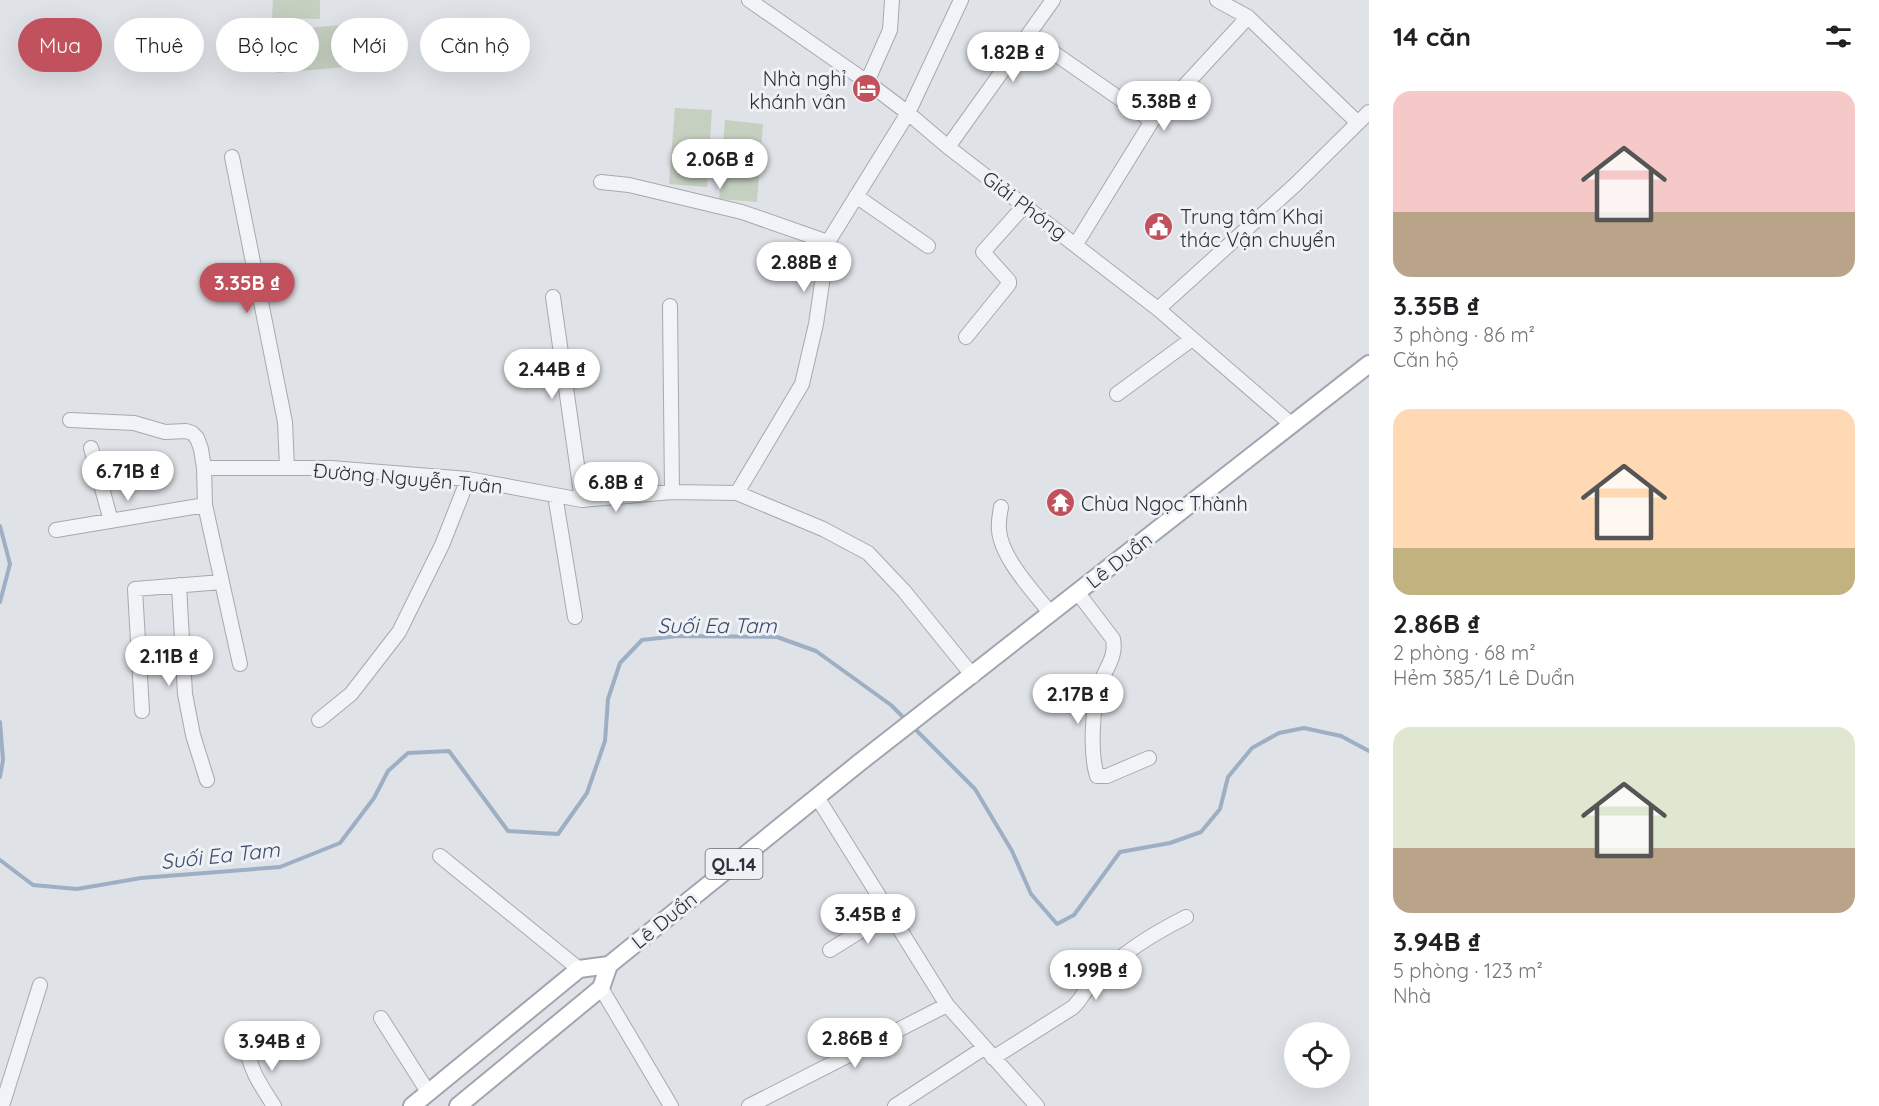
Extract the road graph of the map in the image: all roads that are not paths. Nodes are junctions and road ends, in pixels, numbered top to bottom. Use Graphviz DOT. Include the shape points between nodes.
graph roads {
  1 [pos="749,0"];
  2 [pos="892,0"];
  3 [pos="961,0"];
  4 [pos="1053,0"];
  5 [pos="1217,0"];
  6 [pos="1248,17"];
  7 [pos="1028,35"];
  8 [pos="867,82"];
  9 [pos="1369,112"];
  10 [pos="908,113"];
  11 [pos="1152,122"];
  12 [pos="1358,123"];
  13 [pos="948,147"];
  14 [pos="232,157"];
  15 [pos="602,182"];
  16 [pos="856,196"];
  17 [pos="1025,205"];
  18 [pos="828,242"];
  19 [pos="1076,244"];
  20 [pos="928,246"];
  21 [pos="553,297"];
  22 [pos="670,306"];
  23 [pos="1158,309"];
  24 [pos="966,337"];
  25 [pos="1192,339"];
  26 [pos="1369,364"];
  27 [pos="1117,394"];
  28 [pos="70,420"];
  29 [pos="1291,424"];
  30 [pos="91,448"];
  31 [pos="204,468"];
  32 [pos="287,468"];
  33 [pos="468,479"];
  34 [pos="672,492"];
  35 [pos="737,494"];
  36 [pos="555,495"];
  37 [pos="582,500"];
  38 [pos="206,505"];
  39 [pos="1001,507"];
  40 [pos="111,521"];
  41 [pos="56,530"];
  42 [pos="222,582"];
  43 [pos="179,585"];
  44 [pos="1078,593"];
  45 [pos="1051,614"];
  46 [pos="575,617"];
  47 [pos="240,664"];
  48 [pos="973,676"];
  49 [pos="142,711"];
  50 [pos="319,720"];
  51 [pos="1149,758"];
  52 [pos="207,780"];
  53 [pos="817,797"];
  54 [pos="440,856"];
  55 [pos="889,913"];
  56 [pos="1186,917"];
  57 [pos="830,950"];
  58 [pos="609,965"];
  59 [pos="579,969"];
  60 [pos="40,985"];
  61 [pos="601,988"];
  62 [pos="947,1005"];
  63 [pos="381,1018"];
  64 [pos="247,1045"];
  65 [pos="988,1053"];
  66 [pos="428,1092"];
  67 [pos="913,1094"];
  68 [pos="461,1105"];
  69 [pos="2,1106"];
  70 [pos="274,1106"];
  71 [pos="412,1106"];
  72 [pos="671,1106"];
  73 [pos="749,1106"];
  74 [pos="895,1106"];
  75 [pos="921,1106"];
  76 [pos="1037,1106"];
  1 -- 8 [label="street, Giải Phóng"];
  2 -- 8 [label="street" via="890,30"];
  3 -- 10 [label="street"];
  4 -- 7 [label="street"];
  5 -- 6 [label="street"];
  6 -- 11 [label="street"];
  6 -- 12 [label="street"];
  7 -- 11 [label="street"];
  7 -- 13 [label="street"];
  8 -- 10 [label="street, Giải Phóng"];
  9 -- 12 [label="street"];
  10 -- 13 [label="street, Giải Phóng"];
  10 -- 16 [label="street"];
  11 -- 19 [label="street"];
  12 -- 23 [label="street"];
  13 -- 17 [label="street, Giải Phóng"];
  14 -- 32 [label="street" via="285,422"];
  15 -- 18 [label="street" via="742,212"];
  16 -- 18 [label="street"];
  16 -- 20 [label="street"];
  17 -- 19 [label="street, Giải Phóng"];
  17 -- 24 [label="street" via="983,252 1009,284"];
  18 -- 35 [label="street" via="802,384"];
  19 -- 23 [label="street, Giải Phóng"];
  21 -- 37 [label="street"];
  22 -- 34 [label="street"];
  23 -- 25 [label="street, Giải Phóng"];
  25 -- 27 [label="street"];
  25 -- 29 [label="street, Giải Phóng"];
  26 -- 29 [label="main road, Lê Duẩn / QL.14"];
  28 -- 31 [label="street" via="134,423 165,432 192,433 201,449"];
  29 -- 44 [label="main road, Lê Duẩn / QL.14"];
  30 -- 40 [label="street"];
  31 -- 32 [label="street, Đường Nguyễn Tuân"];
  31 -- 38 [label="street"];
  32 -- 33 [label="street, Đường Nguyễn Tuân"];
  33 -- 36 [label="street, Đường Nguyễn Tuân"];
  33 -- 50 [label="street" via="442,545 399,632 351,694"];
  34 -- 35 [label="street, Đường Nguyễn Tuân"];
  34 -- 37 [label="street, Đường Nguyễn Tuân"];
  35 -- 48 [label="street, Đường Nguyễn Tuân" via="823,529 868,553"];
  36 -- 37 [label="street, Đường Nguyễn Tuân"];
  36 -- 46 [label="street"];
  38 -- 40 [label="street"];
  38 -- 42 [label="street"];
  39 -- 45 [label="street" via="1002,544"];
  40 -- 41 [label="street"];
  42 -- 43 [label="street"];
  42 -- 47 [label="street"];
  43 -- 49 [label="street" via="135,589"];
  43 -- 52 [label="street" via="185,694"];
  44 -- 45 [label="main road, Lê Duẩn / QL.14"];
  44 -- 51 [label="street" via="1113,639 1114,647 1096,698 1093,748 1097,776 1107,776"];
  45 -- 48 [label="main road, Lê Duẩn / QL.14"];
  48 -- 53 [label="main road, Lê Duẩn / QL.14"];
  53 -- 55 [label="street"];
  53 -- 58 [label="main road, Lê Duẩn / QL.14"];
  54 -- 59 [label="street"];
  55 -- 57 [label="street"];
  55 -- 62 [label="street"];
  56 -- 65 [label="street" via="1142,940 1090,984 1072,1008"];
  58 -- 59 [label="main road"];
  58 -- 61 [label="main road"];
  59 -- 66 [label="main road"];
  60 -- 69 [label="street"];
  61 -- 68 [label="main road"];
  61 -- 72 [label="street"];
  62 -- 65 [label="street"];
  62 -- 73 [label="street"];
  63 -- 66 [label="street"];
  64 -- 70 [label="street" via="251,1067"];
  65 -- 67 [label="street"];
  65 -- 76 [label="street"];
  66 -- 71 [label="main road"];
  67 -- 74 [label="street"];
  67 -- 75 [label="street"];
}
